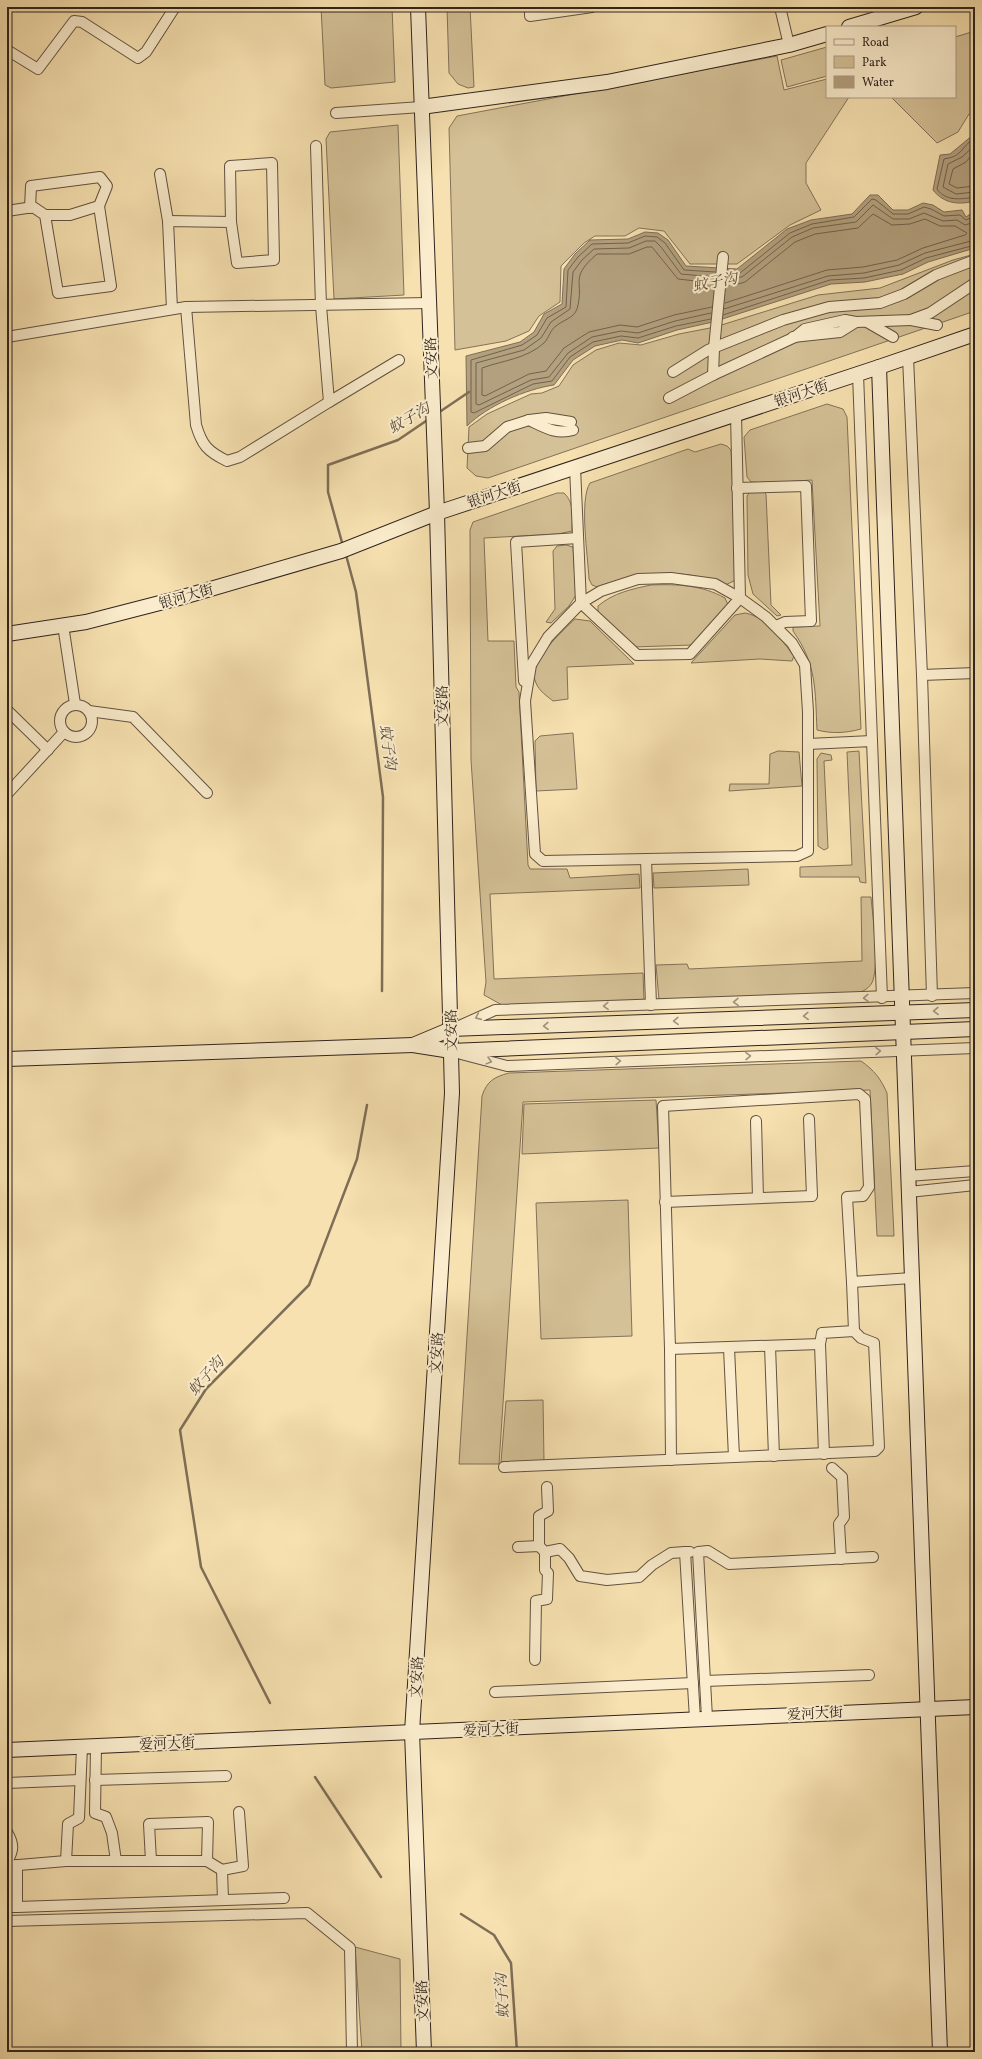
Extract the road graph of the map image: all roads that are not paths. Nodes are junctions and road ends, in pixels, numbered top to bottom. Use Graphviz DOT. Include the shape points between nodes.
graph roads {
  1 [pos="175,7"];
  2 [pos="418,7"];
  3 [pos="530,7"];
  4 [pos="592,7"];
  5 [pos="780,7"];
  6 [pos="916,7"];
  7 [pos="852,26"];
  8 [pos="826,34"];
  9 [pos="789,45"];
  10 [pos="7,50"];
  11 [pos="421,107"];
  12 [pos="336,113"];
  13 [pos="316,146"];
  14 [pos="160,174"];
  15 [pos="99,206"];
  16 [pos="30,208"];
  17 [pos="7,211"];
  18 [pos="45,215"];
  19 [pos="168,221"];
  20 [pos="231,222"];
  21 [pos="723,258"];
  22 [pos="975,260"];
  23 [pos="975,283"];
  24 [pos="429,303"];
  25 [pos="321,306"];
  26 [pos="186,307"];
  27 [pos="172,310"];
  28 [pos="911,320"];
  29 [pos="861,322"];
  30 [pos="937,325"];
  31 [pos="975,334"];
  32 [pos="7,337"];
  33 [pos="893,337"];
  34 [pos="714,348"];
  35 [pos="908,357"];
  36 [pos="399,360"];
  37 [pos="879,367"];
  38 [pos="673,372"];
  39 [pos="858,374"];
  40 [pos="713,375"];
  41 [pos="669,398"];
  42 [pos="329,402"];
  43 [pos="736,414"];
  44 [pos="572,426"];
  45 [pos="468,448"];
  46 [pos="575,467"];
  47 [pos="738,488"];
  48 [pos="437,513"];
  49 [pos="578,538"];
  50 [pos="740,598"];
  51 [pos="581,603"];
  52 [pos="63,626"];
  53 [pos="776,626"];
  54 [pos="7,634"];
  55 [pos="975,673"];
  56 [pos="922,675"];
  57 [pos="525,701"];
  58 [pos="75,704"];
  59 [pos="7,710"];
  60 [pos="89,711"];
  61 [pos="64,732"];
  62 [pos="872,741"];
  63 [pos="808,744"];
  64 [pos="48,750"];
  65 [pos="207,793"];
  66 [pos="7,794"];
  67 [pos="646,859"];
  68 [pos="975,993"];
  69 [pos="932,996"];
  70 [pos="902,997"];
  71 [pos="882,998"];
  72 [pos="651,1005"];
  73 [pos="975,1010"];
  74 [pos="902,1013"];
  75 [pos="451,1029"];
  76 [pos="975,1029"];
  77 [pos="903,1032"];
  78 [pos="413,1045"];
  79 [pos="975,1048"];
  80 [pos="904,1050"];
  81 [pos="451,1051"];
  82 [pos="7,1060"];
  83 [pos="809,1119"];
  84 [pos="756,1121"];
  85 [pos="975,1171"];
  86 [pos="908,1176"];
  87 [pos="975,1185"];
  88 [pos="909,1192"];
  89 [pos="758,1198"];
  90 [pos="666,1202"];
  91 [pos="912,1278"];
  92 [pos="852,1282"];
  93 [pos="854,1332"];
  94 [pos="820,1344"];
  95 [pos="770,1346"];
  96 [pos="729,1348"];
  97 [pos="670,1350"];
  98 [pos="824,1454"];
  99 [pos="774,1456"];
  100 [pos="734,1457"];
  101 [pos="671,1460"];
  102 [pos="504,1467"];
  103 [pos="832,1468"];
  104 [pos="547,1487"];
  105 [pos="518,1547"];
  106 [pos="542,1549"];
  107 [pos="685,1552"];
  108 [pos="698,1552"];
  109 [pos="873,1557"];
  110 [pos="841,1559"];
  111 [pos="536,1660"];
  112 [pos="869,1676"];
  113 [pos="705,1681"];
  114 [pos="693,1683"];
  115 [pos="495,1692"];
  116 [pos="975,1707"];
  117 [pos="927,1708"];
  118 [pos="701,1719"];
  119 [pos="412,1732"];
  120 [pos="96,1746"];
  121 [pos="82,1747"];
  122 [pos="7,1750"];
  123 [pos="226,1776"];
  124 [pos="80,1780"];
  125 [pos="96,1780"];
  126 [pos="7,1783"];
  127 [pos="239,1812"];
  128 [pos="7,1832"];
  129 [pos="66,1861"];
  130 [pos="116,1861"];
  131 [pos="151,1861"];
  132 [pos="208,1861"];
  133 [pos="10,1864"];
  134 [pos="222,1870"];
  135 [pos="284,1898"];
  136 [pos="223,1900"];
  137 [pos="12,1907"];
  138 [pos="7,1921"];
  139 [pos="352,2052"];
  140 [pos="424,2052"];
  141 [pos="940,2052"];
  1 -- 10 [label="street" via="146,52 138,58 82,22 74,21 38,69"];
  2 -- 11 [label="main road, 文安路"];
  3 -- 4 [label="street" via="530,16"];
  5 -- 9 [label="street"];
  6 -- 7 [label="main road"];
  8 -- 9 [label="main road"];
  9 -- 11 [label="main road" via="607,82"];
  11 -- 12 [label="street"];
  11 -- 24 [label="main road, 文安路"];
  13 -- 25 [label="street"];
  14 -- 19 [label="street"];
  15 -- 16 [label="street" via="107,186 100,177 31,186"];
  15 -- 18 [label="street" via="70,215"];
  15 -- 18 [label="street" via="111,286 58,293"];
  16 -- 17 [label="street"];
  16 -- 18 [label="street" via="33,207"];
  19 -- 20 [label="street"];
  19 -- 27 [label="street"];
  20 -- 20 [label="street" via="237,263 274,260 272,163 230,166"];
  21 -- 34 [label="street"];
  22 -- 34 [label="street" via="936,275 904,294 880,303 830,307 783,320"];
  23 -- 28 [label="street" via="930,313"];
  24 -- 25 [label="street"];
  24 -- 48 [label="main road, 文安路"];
  25 -- 26 [label="street"];
  25 -- 42 [label="street"];
  26 -- 27 [label="street"];
  26 -- 42 [label="street" via="196,424 201,442 214,455 226,461 240,457"];
  27 -- 32 [label="street"];
  28 -- 29 [label="street"];
  28 -- 30 [label="street"];
  29 -- 33 [label="street"];
  29 -- 40 [label="street" via="845,320 805,329 793,338"];
  31 -- 35 [label="main road, 银河大街"];
  34 -- 38 [label="street"];
  34 -- 40 [label="street"];
  35 -- 37 [label="main road, 银河大街"];
  35 -- 56 [label="street"];
  36 -- 42 [label="street"];
  37 -- 39 [label="main road, 银河大街"];
  37 -- 70 [label="main road"];
  39 -- 43 [label="main road, 银河大街"];
  39 -- 62 [label="street"];
  40 -- 41 [label="street"];
  43 -- 46 [label="main road, 银河大街"];
  43 -- 47 [label="street"];
  44 -- 45 [label="street" via="563,433 549,430 529,420 507,427 485,446"];
  46 -- 48 [label="main road, 银河大街"];
  46 -- 49 [label="street"];
  47 -- 50 [label="street"];
  47 -- 53 [label="street" via="806,486 811,621 784,622"];
  48 -- 52 [label="main road, 银河大街" via="344,550 183,597"];
  48 -- 75 [label="main road, 文安路"];
  49 -- 51 [label="street"];
  49 -- 57 [label="street" via="516,542"];
  50 -- 51 [label="street" via="715,584 672,578 638,579 601,592"];
  50 -- 51 [label="street" via="690,654 637,655"];
  50 -- 53 [label="street"];
  51 -- 57 [label="street" via="548,637 531,665"];
  52 -- 54 [label="main road, 银河大街"];
  52 -- 58 [label="street"];
  53 -- 63 [label="street" via="792,643 805,665"];
  55 -- 56 [label="street"];
  56 -- 69 [label="street"];
  57 -- 67 [label="street" via="535,854 543,861"];
  58 -- 60 [label="street"];
  58 -- 61 [label="street" via="65,708 60,717"];
  59 -- 64 [label="street"];
  60 -- 61 [label="street" via="92,716 91,726 84,735 74,737"];
  60 -- 65 [label="street" via="133,717"];
  61 -- 64 [label="street"];
  62 -- 63 [label="street"];
  62 -- 71 [label="street"];
  63 -- 67 [label="street" via="808,851 797,856"];
  64 -- 66 [label="street"];
  67 -- 72 [label="street"];
  68 -- 69 [label="street"];
  69 -- 70 [label="street"];
  70 -- 71 [label="street"];
  70 -- 74 [label="main road"];
  71 -- 72 [label="street, one-way"];
  72 -- 75 [label="street, one-way" via="495,1010"];
  73 -- 74 [label="main road, one-way"];
  74 -- 75 [label="main road, one-way"];
  74 -- 77 [label="main road"];
  75 -- 78 [label="main road"];
  75 -- 81 [label="main road, 文安路"];
  76 -- 77 [label="main road"];
  77 -- 80 [label="main road"];
  77 -- 81 [label="main road"];
  78 -- 81 [label="main road"];
  78 -- 82 [label="main road"];
  79 -- 80 [label="street"];
  81 -- 80 [label="street, one-way" via="507,1066"];
  80 -- 86 [label="main road"];
  81 -- 119 [label="main road, 文安路" via="452,1093"];
  83 -- 89 [label="street" via="812,1196"];
  84 -- 89 [label="street"];
  85 -- 86 [label="street"];
  86 -- 88 [label="main road"];
  87 -- 88 [label="street"];
  88 -- 91 [label="main road"];
  89 -- 90 [label="street"];
  90 -- 92 [label="street" via="663,1106 859,1094 865,1099 869,1187 863,1196 846,1197"];
  90 -- 97 [label="street"];
  91 -- 92 [label="street"];
  91 -- 117 [label="main road"];
  92 -- 93 [label="street"];
  93 -- 94 [label="street" via="822,1333"];
  93 -- 98 [label="street" via="874,1343 879,1447 875,1452"];
  94 -- 95 [label="street"];
  94 -- 98 [label="street"];
  95 -- 96 [label="street"];
  95 -- 99 [label="street"];
  96 -- 97 [label="street"];
  96 -- 100 [label="street"];
  97 -- 101 [label="street"];
  98 -- 99 [label="street"];
  99 -- 100 [label="street"];
  100 -- 101 [label="street"];
  101 -- 102 [label="street"];
  103 -- 110 [label="street" via="842,1477 844,1517 839,1524"];
  104 -- 106 [label="street" via="548,1511 539,1516"];
  105 -- 106 [label="street"];
  106 -- 107 [label="street" via="560,1549 580,1576 607,1580 639,1577 671,1552"];
  106 -- 111 [label="street" via="545,1570 548,1573 547,1599 536,1601"];
  107 -- 108 [label="street"];
  107 -- 114 [label="street"];
  108 -- 110 [label="street" via="708,1551 729,1564"];
  108 -- 113 [label="street"];
  109 -- 110 [label="street"];
  112 -- 113 [label="street"];
  113 -- 118 [label="street"];
  114 -- 115 [label="street"];
  114 -- 118 [label="street"];
  116 -- 117 [label="main road, 爱河大街"];
  117 -- 118 [label="main road, 爱河大街"];
  117 -- 141 [label="main road"];
  118 -- 119 [label="main road, 爱河大街"];
  119 -- 120 [label="main road, 爱河大街"];
  119 -- 140 [label="main road, 文安路"];
  120 -- 121 [label="main road, 爱河大街"];
  120 -- 125 [label="street"];
  121 -- 122 [label="main road, 爱河大街"];
  121 -- 124 [label="street"];
  123 -- 125 [label="street"];
  124 -- 126 [label="street"];
  124 -- 129 [label="street" via="79,1818 68,1824"];
  125 -- 130 [label="street" via="95,1813 106,1817 112,1833"];
  127 -- 134 [label="street" via="243,1866"];
  128 -- 133 [label="street" via="13,1843"];
  129 -- 130 [label="street"];
  129 -- 133 [label="street"];
  130 -- 131 [label="street"];
  131 -- 132 [label="street"];
  131 -- 132 [label="street" via="149,1824 208,1822"];
  132 -- 134 [label="street"];
  133 -- 137 [label="street"];
  134 -- 136 [label="street"];
  135 -- 136 [label="street"];
  136 -- 137 [label="street"];
  138 -- 139 [label="street" via="307,1913 350,1948"];
}
